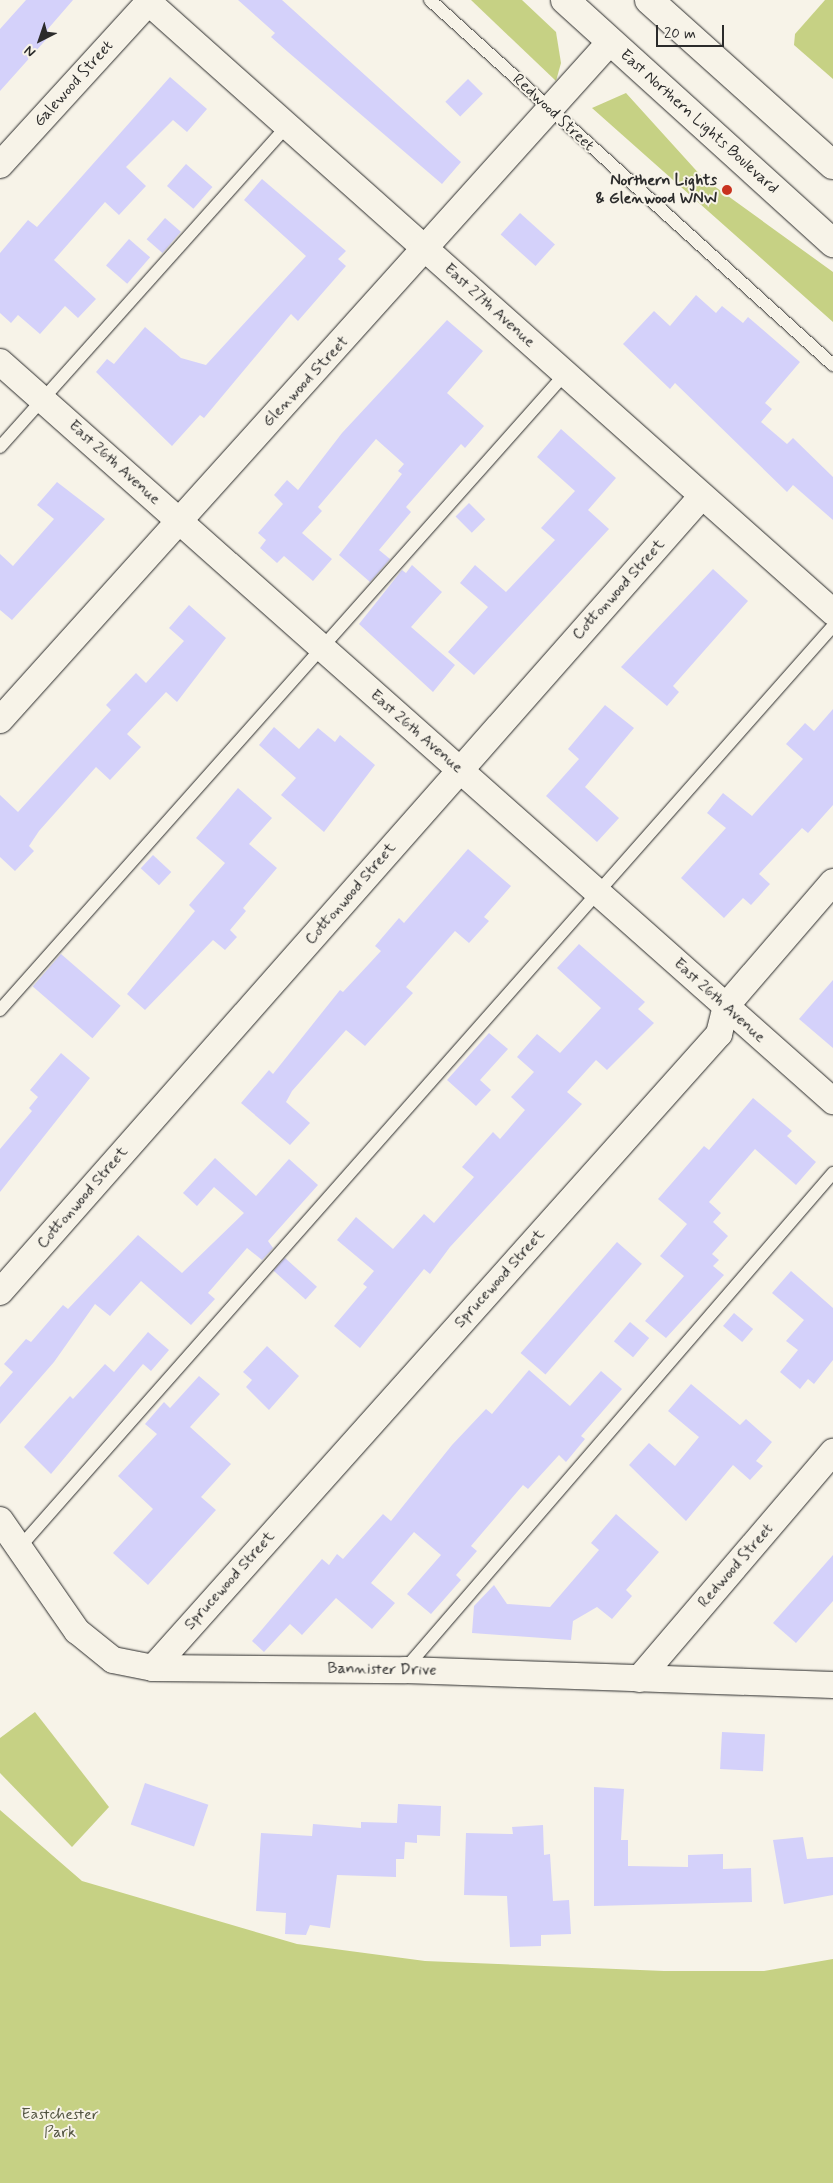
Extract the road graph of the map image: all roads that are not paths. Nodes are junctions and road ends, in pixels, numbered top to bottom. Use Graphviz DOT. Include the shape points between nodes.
graph roads {
  1 [pos="430,0"];
  2 [pos="565,0"];
  3 [pos="649,0"];
  4 [pos="148,1"];
  5 [pos="610,41"];
  6 [pos="550,109"];
  7 [pos="288,126"];
  8 [pos="0,165"];
  9 [pos="833,165"];
  10 [pos="833,243"];
  11 [pos="427,251"];
  12 [pos="0,362"];
  13 [pos="833,365"];
  14 [pos="565,374"];
  15 [pos="42,400"];
  16 [pos="0,447"];
  17 [pos="702,496"];
  18 [pos="179,520"];
  19 [pos="833,612"];
  20 [pos="833,626"];
  21 [pos="323,649"];
  22 [pos="0,720"];
  23 [pos="460,770"];
  24 [pos="833,882"];
  25 [pos="598,893"];
  26 [pos="726,1006"];
  27 [pos="0,1010"];
  28 [pos="833,1101"];
  29 [pos="833,1173"];
  30 [pos="0,1292"];
  31 [pos="833,1452"];
  32 [pos="0,1520"];
  33 [pos="19,1548"];
  34 [pos="152,1668"];
  35 [pos="405,1670"];
  36 [pos="640,1679"];
  37 [pos="833,1685"];
  1 -- 6 [label="lane, Redwood Street"];
  2 -- 5 [label="main road, East Northern Lights Boulevard"];
  3 -- 9 [label="main road"];
  4 -- 7 [label="street, East 27th Avenue"];
  4 -- 8 [label="street, Galewood Street"];
  5 -- 6 [label="street, Glenwood Street"];
  5 -- 10 [label="main road, East Northern Lights Boulevard"];
  6 -- 11 [label="street, Glenwood Street"];
  6 -- 13 [label="lane, Redwood Street"];
  7 -- 11 [label="street, East 27th Avenue"];
  7 -- 15 [label="lane"];
  11 -- 14 [label="street, East 27th Avenue"];
  11 -- 18 [label="street, Glenwood Street"];
  12 -- 15 [label="street, East 26th Avenue"];
  14 -- 17 [label="street, East 27th Avenue"];
  14 -- 21 [label="lane"];
  15 -- 16 [label="lane"];
  15 -- 18 [label="street, East 26th Avenue"];
  17 -- 19 [label="street, East 27th Avenue"];
  17 -- 23 [label="street, Cottonwood Street"];
  18 -- 21 [label="street, East 26th Avenue"];
  18 -- 22 [label="street, Glenwood Street"];
  20 -- 25 [label="lane"];
  21 -- 23 [label="street, East 26th Avenue"];
  21 -- 27 [label="lane"];
  23 -- 25 [label="street, East 26th Avenue"];
  23 -- 30 [label="street, Cottonwood Street"];
  24 -- 26 [label="street, Sprucewood Street"];
  25 -- 26 [label="street, East 26th Avenue"];
  25 -- 33 [label="lane"];
  26 -- 28 [label="street, East 26th Avenue"];
  26 -- 34 [label="street, Sprucewood Street" via="719,1034"];
  29 -- 35 [label="lane"];
  31 -- 36 [label="street, Redwood Street"];
  32 -- 33 [label="street, Bannister Drive"];
  33 -- 34 [label="street, Bannister Drive" via="77,1631 113,1660"];
  34 -- 35 [label="street, Bannister Drive"];
  35 -- 36 [label="street, Bannister Drive"];
  36 -- 37 [label="street, Bannister Drive"];
}
